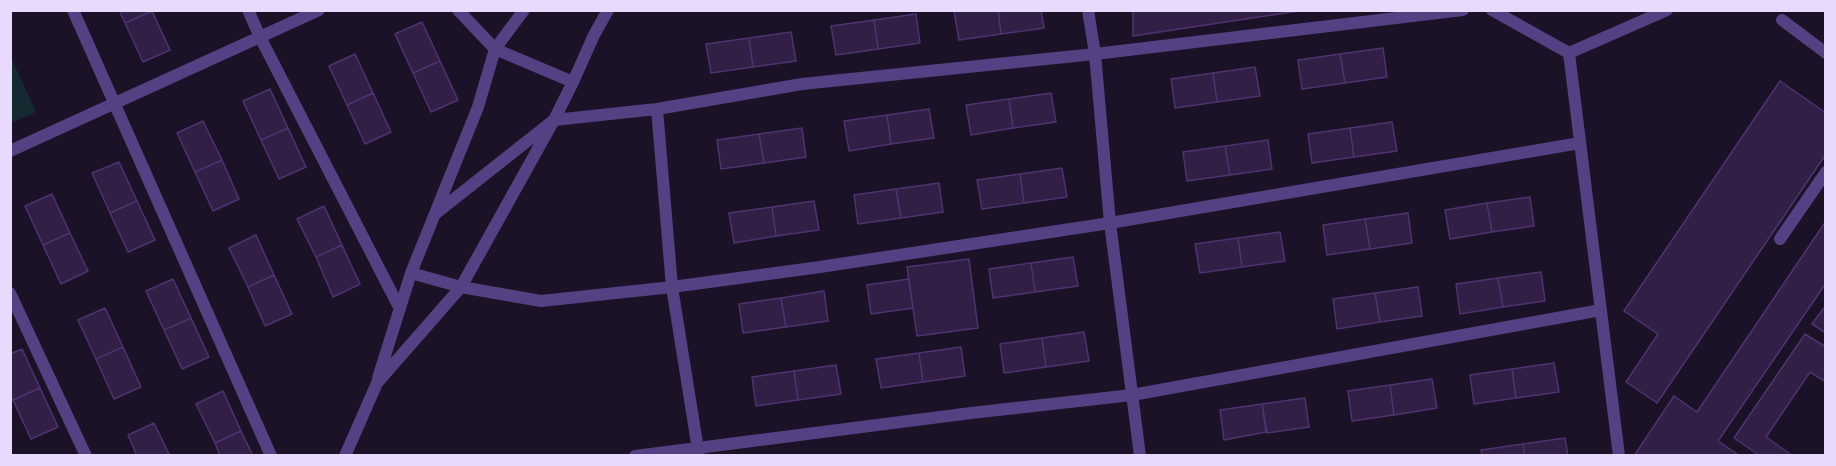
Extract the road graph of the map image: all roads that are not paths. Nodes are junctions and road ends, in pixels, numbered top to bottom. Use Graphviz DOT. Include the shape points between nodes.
graph roads {
  1 [pos="73,10"];
  2 [pos="248,10"];
  3 [pos="319,10"];
  4 [pos="458,10"];
  5 [pos="524,10"];
  6 [pos="608,10"];
  7 [pos="1088,10"];
  8 [pos="1463,10"];
  9 [pos="1492,10"];
  10 [pos="1667,10"];
  11 [pos="1782,20"];
  12 [pos="260,37"];
  13 [pos="495,50"];
  14 [pos="1569,53"];
  15 [pos="1826,53"];
  16 [pos="1095,54"];
  17 [pos="573,82"];
  18 [pos="116,103"];
  19 [pos="657,109"];
  20 [pos="554,120"];
  21 [pos="1580,143"];
  22 [pos="10,151"];
  23 [pos="1825,175"];
  24 [pos="435,213"];
  25 [pos="1110,223"];
  26 [pos="1780,239"];
  27 [pos="411,273"];
  28 [pos="461,287"];
  29 [pos="672,287"];
  30 [pos="10,293"];
  31 [pos="400,309"];
  32 [pos="1601,310"];
  33 [pos="376,383"];
  34 [pos="1132,395"];
  35 [pos="699,452"];
  36 [pos="86,456"];
  37 [pos="271,456"];
  38 [pos="345,456"];
  39 [pos="635,456"];
  40 [pos="1140,456"];
  41 [pos="1619,456"];
  1 -- 18 [label="street"];
  2 -- 12 [label="street"];
  3 -- 12 [label="street"];
  4 -- 13 [label="street"];
  5 -- 13 [label="street"];
  6 -- 17 [label="street"];
  7 -- 16 [label="street"];
  8 -- 16 [label="street"];
  9 -- 14 [label="street"];
  10 -- 14 [label="street"];
  11 -- 15 [label="street"];
  12 -- 18 [label="street"];
  12 -- 31 [label="street"];
  13 -- 17 [label="street"];
  13 -- 24 [label="street" via="478,107"];
  14 -- 21 [label="street"];
  16 -- 19 [label="street" via="802,84"];
  16 -- 25 [label="street"];
  17 -- 20 [label="street"];
  18 -- 22 [label="street"];
  18 -- 37 [label="street"];
  19 -- 20 [label="street"];
  19 -- 29 [label="street"];
  20 -- 24 [label="street"];
  20 -- 28 [label="street"];
  21 -- 25 [label="street"];
  21 -- 32 [label="street"];
  23 -- 26 [label="street"];
  24 -- 27 [label="street"];
  25 -- 29 [label="street"];
  25 -- 34 [label="street"];
  27 -- 28 [label="street"];
  27 -- 31 [label="street"];
  28 -- 29 [label="street" via="541,301"];
  28 -- 33 [label="street"];
  29 -- 35 [label="street"];
  30 -- 36 [label="street"];
  31 -- 33 [label="street"];
  32 -- 34 [label="street"];
  32 -- 41 [label="street"];
  33 -- 38 [label="street"];
  34 -- 35 [label="street" via="971,413"];
  34 -- 40 [label="street"];
  35 -- 39 [label="street"];
}
